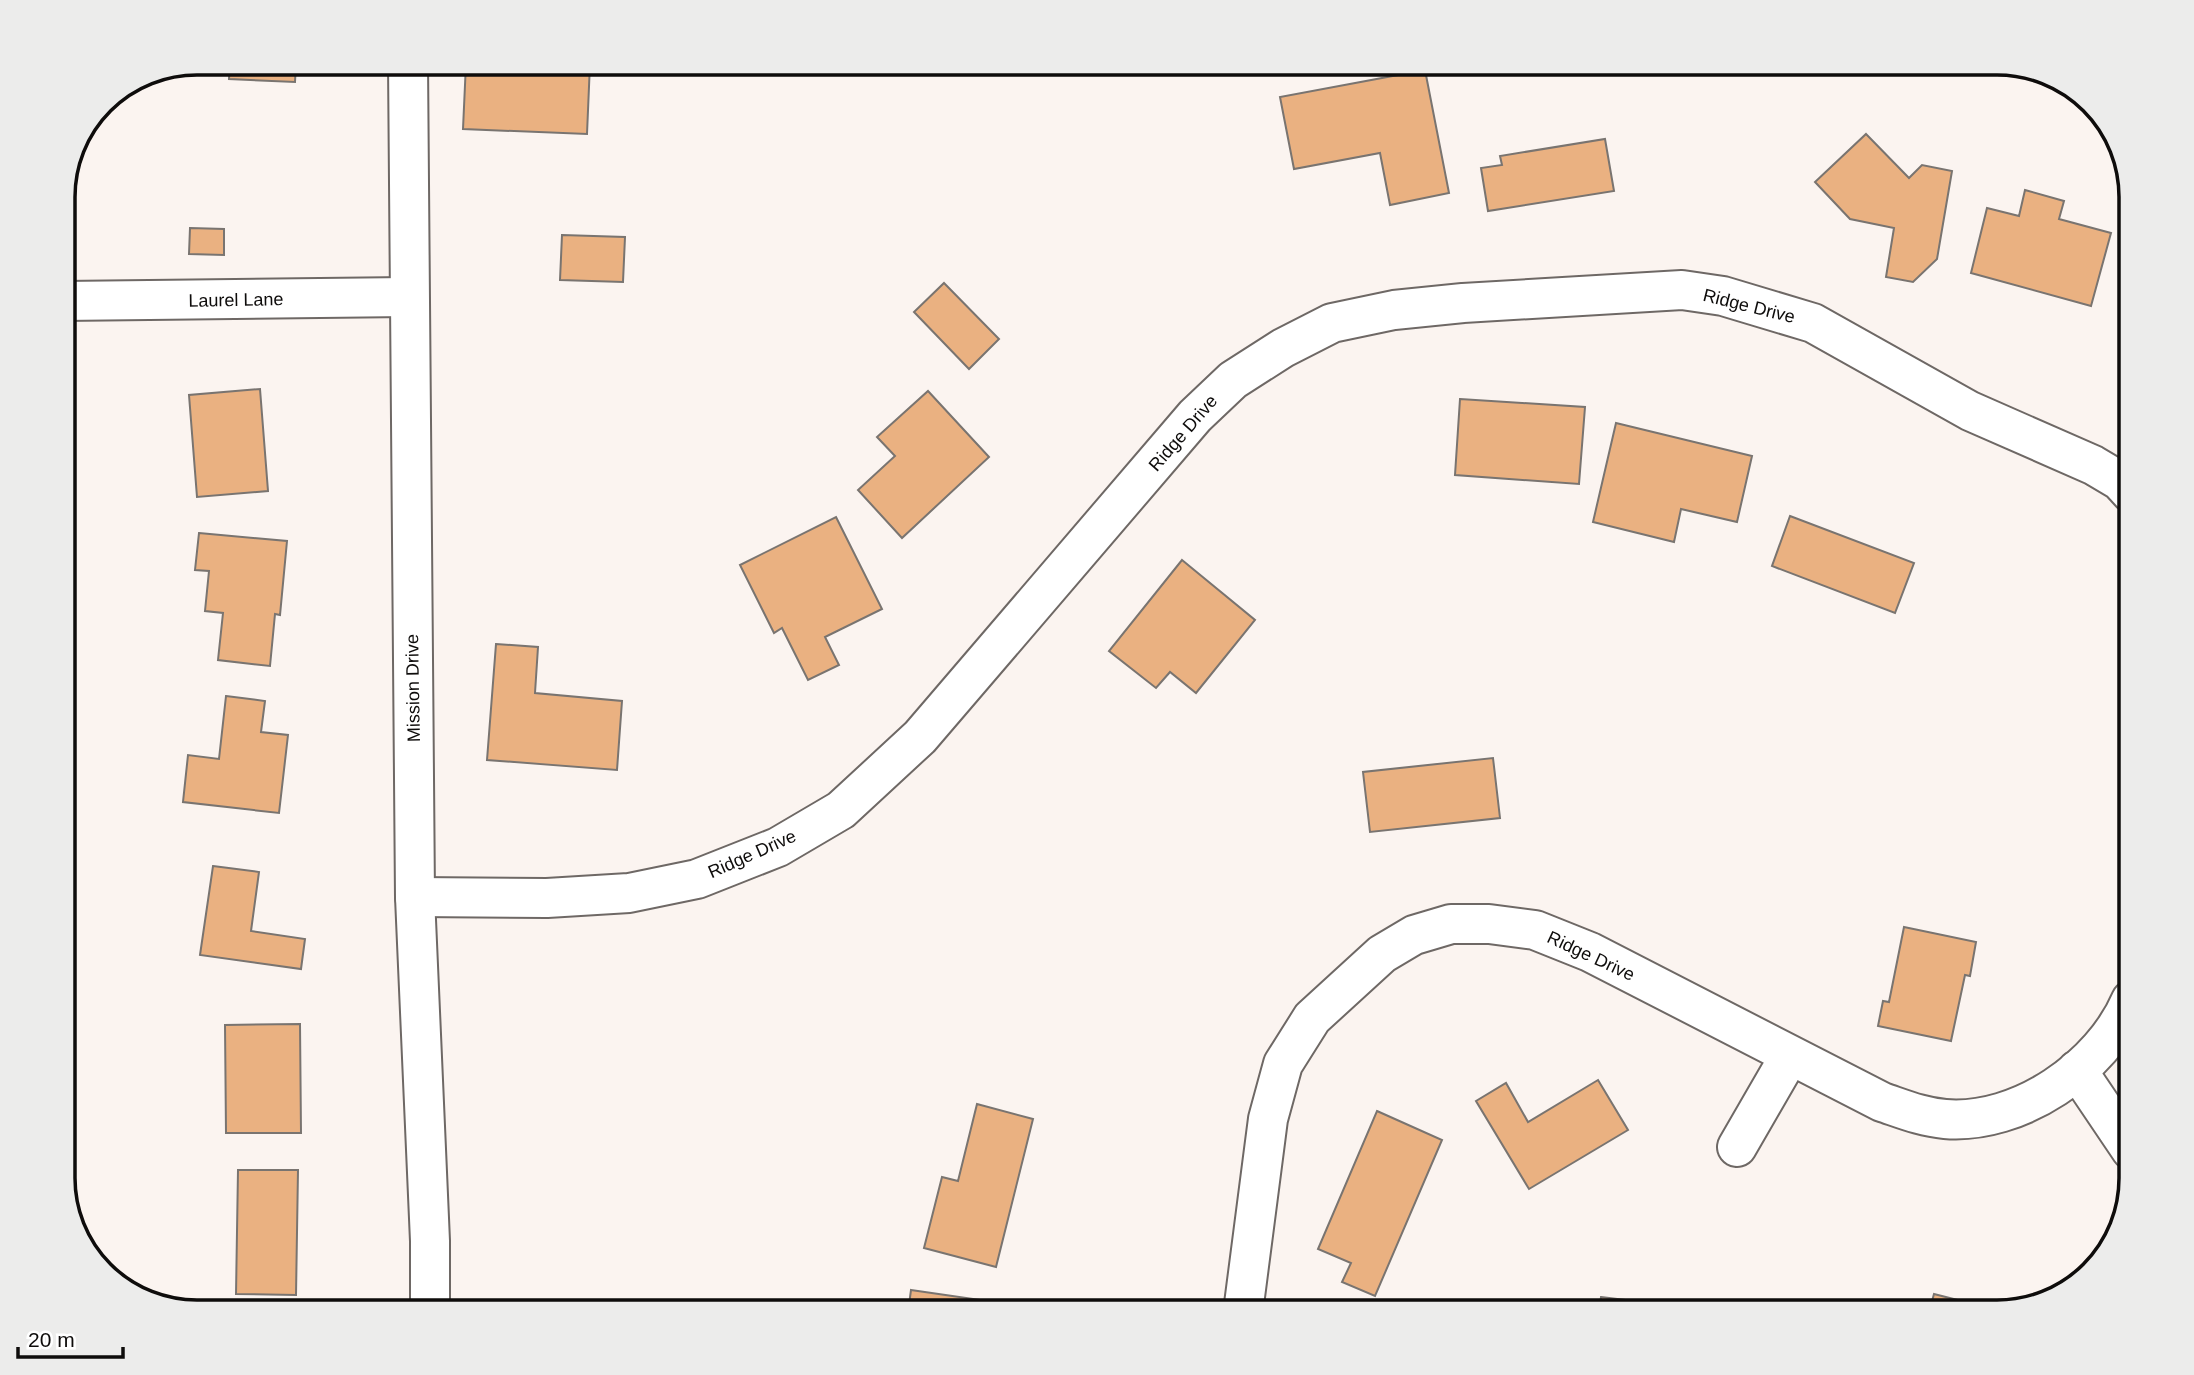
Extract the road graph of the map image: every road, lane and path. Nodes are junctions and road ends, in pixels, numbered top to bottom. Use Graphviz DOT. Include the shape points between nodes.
graph roads {
  1 [pos="408,75"];
  2 [pos="408,296"];
  3 [pos="76,301"];
  4 [pos="2118,480"];
  5 [pos="415,897"];
  6 [pos="2119,1019"];
  7 [pos="1790,1056"];
  8 [pos="2077,1070"];
  9 [pos="2119,1132"];
  10 [pos="1737,1147"];
  11 [pos="430,1300"];
  12 [pos="1245,1300"];
  1 -- 2 [label="street, Mission Drive"];
  2 -- 3 [label="street, Laurel Lane"];
  2 -- 5 [label="street, Mission Drive"];
  4 -- 5 [label="street, Ridge Drive" via="1970,411 1813,323 1723,296 1682,290 1463,303 1332,323 1233,380 1195,416 920,737 841,810 766,851 697,878 629,893"];
  5 -- 11 [label="street, Mission Drive"];
  6 -- 8 [label="street, Ridge Drive"];
  7 -- 8 [label="street, Ridge Drive" via="1882,1102 1917,1115 1947,1119 2015,1108"];
  7 -- 10 [label="street"];
  7 -- 12 [label="street, Ridge Drive" via="1590,953 1535,930 1451,924 1414,935 1382,954 1312,1018 1283,1064 1268,1119"];
  8 -- 9 [label="street"];
}
